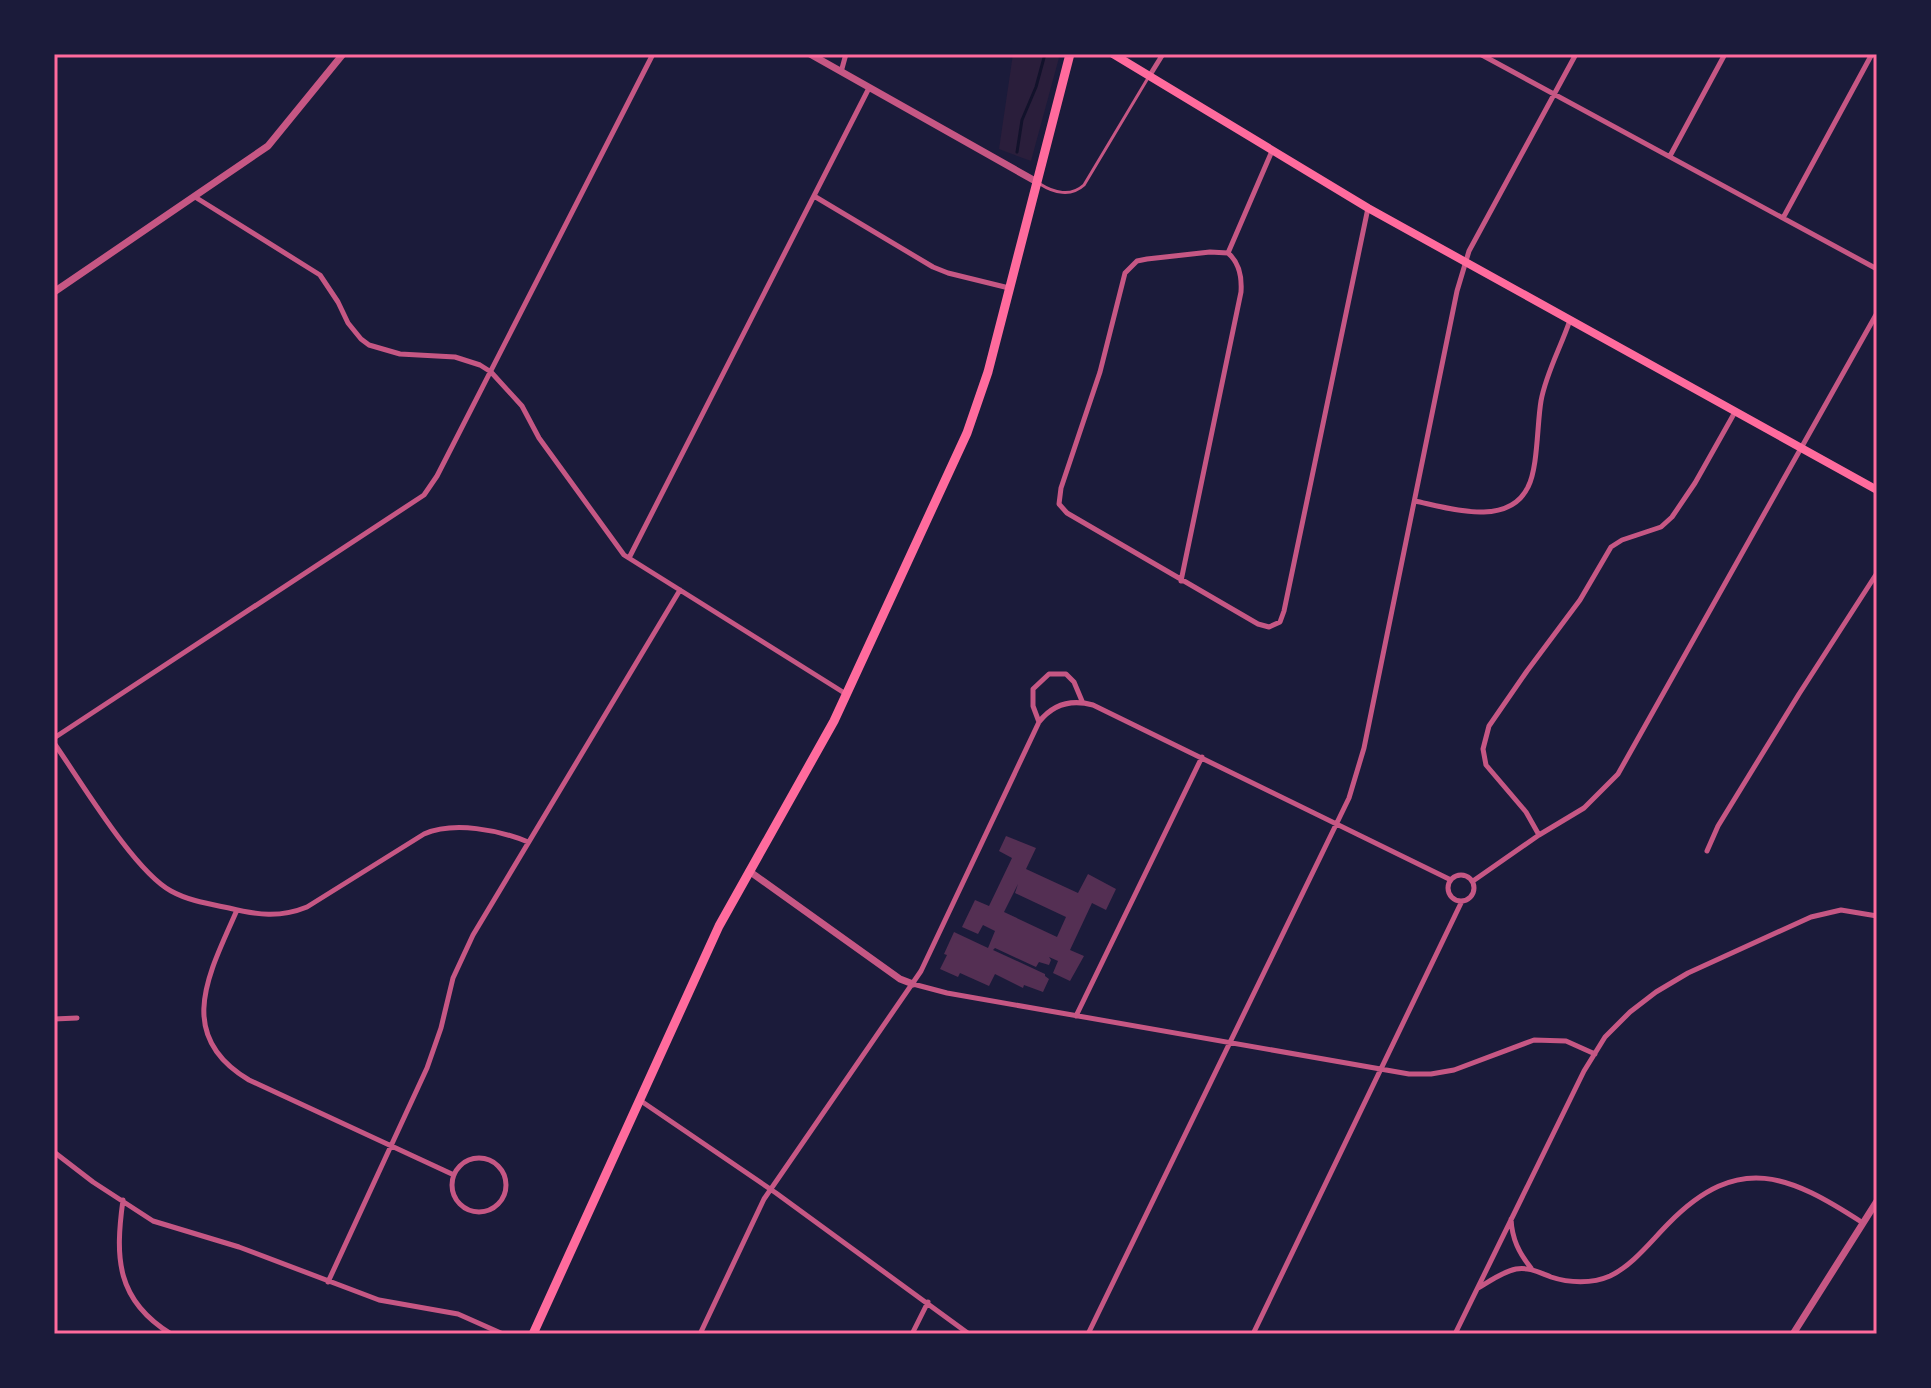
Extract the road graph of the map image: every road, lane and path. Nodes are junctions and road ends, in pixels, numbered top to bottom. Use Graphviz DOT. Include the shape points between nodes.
graph roads {
  1 [pos="343,54"];
  2 [pos="653,54"];
  3 [pos="810,54"];
  4 [pos="846,54"];
  5 [pos="1070,54"];
  6 [pos="1113,54"];
  7 [pos="1163,54"];
  8 [pos="1480,54"];
  9 [pos="1576,54"];
  10 [pos="1725,54"];
  11 [pos="1872,54"];
  12 [pos="840,72"];
  13 [pos="1150,75"];
  14 [pos="869,88"];
  15 [pos="1555,93"];
  16 [pos="1272,150"];
  17 [pos="1670,156"];
  18 [pos="1037,182"];
  19 [pos="814,196"];
  20 [pos="195,197"];
  21 [pos="1368,208"];
  22 [pos="1783,218"];
  23 [pos="1228,253"];
  24 [pos="1466,261"];
  25 [pos="1877,269"];
  26 [pos="1010,288"];
  27 [pos="54,292"];
  28 [pos="1877,313"];
  29 [pos="1571,319"];
  30 [pos="491,372"];
  31 [pos="1735,411"];
  32 [pos="1802,449"];
  33 [pos="1877,490"];
  34 [pos="1415,501"];
  35 [pos="629,558"];
  36 [pos="1877,573"];
  37 [pos="1181,581"];
  38 [pos="680,590"];
  39 [pos="847,695"];
  40 [pos="1082,701"];
  41 [pos="1039,722"];
  42 [pos="54,741"];
  43 [pos="1202,757"];
  44 [pos="1337,823"];
  45 [pos="1539,835"];
  46 [pos="528,842"];
  47 [pos="1707,851"];
  48 [pos="749,871"];
  49 [pos="1451,880"];
  50 [pos="1473,881"];
  51 [pos="1462,901"];
  52 [pos="237,910"];
  53 [pos="1877,916"];
  54 [pos="913,984"];
  55 [pos="1076,1016"];
  56 [pos="77,1018"];
  57 [pos="54,1019"];
  58 [pos="1229,1043"];
  59 [pos="1595,1054"];
  60 [pos="1381,1070"];
  61 [pos="640,1101"];
  62 [pos="392,1145"];
  63 [pos="54,1152"];
  64 [pos="454,1175"];
  65 [pos="770,1190"];
  66 [pos="123,1200"];
  67 [pos="1877,1201"];
  68 [pos="1511,1218"];
  69 [pos="1863,1223"];
  70 [pos="1532,1269"];
  71 [pos="328,1282"];
  72 [pos="1477,1288"];
  73 [pos="928,1302"];
  74 [pos="171,1334"];
  75 [pos="503,1334"];
  76 [pos="533,1334"];
  77 [pos="700,1334"];
  78 [pos="912,1334"];
  79 [pos="969,1334"];
  80 [pos="1088,1334"];
  81 [pos="1253,1334"];
  82 [pos="1455,1334"];
  83 [pos="1793,1334"];
  1 -- 20 [label="street" via="268,146"];
  2 -- 30 [label="street"];
  3 -- 12 [label="street"];
  4 -- 12 [label="street"];
  5 -- 18 [label="main road"];
  6 -- 13 [label="main road"];
  7 -- 13 [label="street"];
  8 -- 15 [label="street"];
  9 -- 15 [label="street"];
  10 -- 17 [label="street"];
  11 -- 22 [label="street"];
  12 -- 14 [label="street"];
  13 -- 16 [label="main road"];
  13 -- 18 [label="lane" via="1078,190 1050,191"];
  14 -- 18 [label="street"];
  14 -- 19 [label="street"];
  15 -- 17 [label="street"];
  15 -- 24 [label="street"];
  16 -- 21 [label="main road"];
  16 -- 23 [label="street"];
  17 -- 22 [label="street"];
  18 -- 26 [label="main road"];
  19 -- 26 [label="street" via="933,267"];
  19 -- 35 [label="street"];
  20 -- 27 [label="street"];
  20 -- 30 [label="street" via="320,275 355,332 369,345 400,354 455,357"];
  21 -- 24 [label="main road"];
  21 -- 37 [label="street" via="1280,622 1275,627 1258,624"];
  22 -- 25 [label="street"];
  23 -- 37 [label="street" via="1240,273 1241,292"];
  23 -- 37 [label="street" via="1147,259 1125,273 1100,372 1061,488 1060,508"];
  24 -- 29 [label="main road"];
  24 -- 34 [label="street"];
  26 -- 39 [label="main road" via="967,433"];
  28 -- 32 [label="street"];
  29 -- 31 [label="main road"];
  29 -- 34 [label="street" via="1542,397 1533,471 1520,498 1488,512"];
  30 -- 35 [label="street" via="522,406 539,438"];
  30 -- 42 [label="street" via="424,495"];
  31 -- 32 [label="main road"];
  31 -- 45 [label="street" via="1672,517 1661,527 1611,547 1573,610 1489,726 1483,749 1486,765"];
  32 -- 33 [label="main road"];
  32 -- 45 [label="street" via="1618,774 1584,808"];
  34 -- 44 [label="street" via="1364,748"];
  35 -- 38 [label="street"];
  36 -- 47 [label="street"];
  38 -- 39 [label="street"];
  38 -- 46 [label="street"];
  39 -- 48 [label="main road"];
  40 -- 41 [label="street" via="1054,708"];
  40 -- 41 [label="street" via="1066,674 1049,674 1033,689"];
  40 -- 43 [label="street"];
  41 -- 54 [label="street"];
  42 -- 52 [label="street" via="133,855 160,884 185,897"];
  43 -- 44 [label="street"];
  43 -- 55 [label="street"];
  44 -- 49 [label="street"];
  44 -- 58 [label="street"];
  45 -- 50 [label="street"];
  46 -- 52 [label="street" via="471,828 440,829 293,913"];
  46 -- 62 [label="street" via="453,978 427,1068"];
  48 -- 54 [label="street"];
  48 -- 61 [label="main road"];
  49 -- 50 [label="street" via="1463,875"];
  49 -- 51 [label="street" via="1449,892"];
  50 -- 51 [label="street" via="1474,891"];
  51 -- 60 [label="street"];
  52 -- 62 [label="street" via="205,988 207,1030 219,1056 249,1080"];
  53 -- 59 [label="street" via="1841,910 1811,917 1699,968 1630,1012"];
  54 -- 55 [label="street"];
  54 -- 65 [label="street"];
  55 -- 58 [label="street"];
  56 -- 57 [label="street"];
  58 -- 60 [label="street"];
  58 -- 80 [label="street"];
  59 -- 60 [label="street" via="1566,1041 1542,1039 1445,1072"];
  59 -- 68 [label="street"];
  60 -- 81 [label="street"];
  61 -- 65 [label="street"];
  61 -- 76 [label="main road"];
  62 -- 64 [label="street"];
  62 -- 71 [label="street"];
  63 -- 66 [label="street"];
  64 -- 64 [label="street" via="453,1194 472,1211 489,1210 505,1192 504,1175 488,1160 468,1161"];
  65 -- 73 [label="street"];
  65 -- 77 [label="street"];
  66 -- 71 [label="street" via="153,1221"];
  66 -- 74 [label="street" via="118,1238 125,1281 140,1310"];
  67 -- 69 [label="street"];
  68 -- 70 [label="street" via="1515,1241"];
  68 -- 72 [label="street"];
  69 -- 70 [label="street" via="1802,1187 1749,1178 1698,1196 1610,1276 1575,1281"];
  69 -- 83 [label="street"];
  70 -- 72 [label="street" via="1503,1273"];
  71 -- 75 [label="street" via="394,1304 458,1314"];
  72 -- 82 [label="street"];
  73 -- 78 [label="street"];
  73 -- 79 [label="street"];
}
